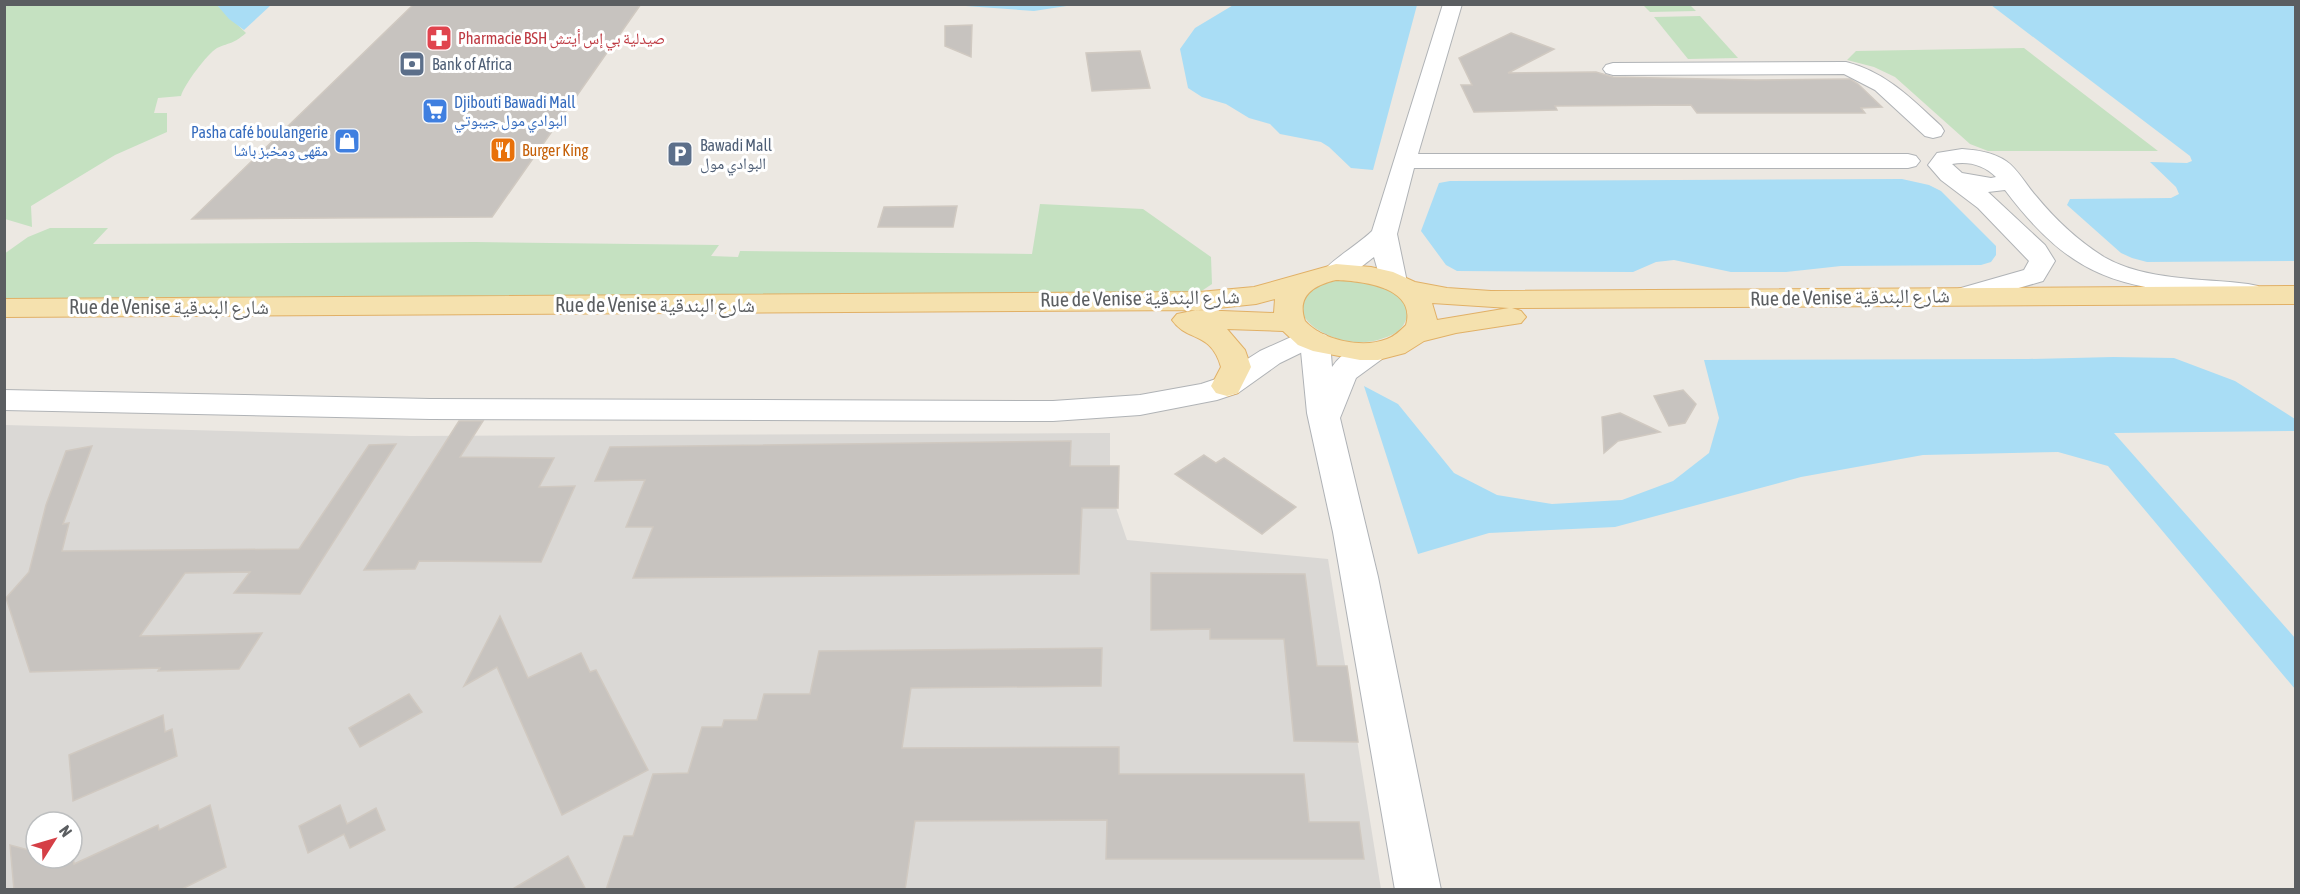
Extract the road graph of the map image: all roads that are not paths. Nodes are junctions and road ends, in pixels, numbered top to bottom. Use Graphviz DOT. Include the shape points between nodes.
graph roads {
  1 [pos="1454,4"];
  2 [pos="1613,69"];
  3 [pos="1933,131"];
  4 [pos="1981,159"];
  5 [pos="1404,161"];
  6 [pos="1951,171"];
  7 [pos="2008,177"];
  8 [pos="1384,234"];
  9 [pos="1335,272"];
  10 [pos="1302,282"];
  11 [pos="1399,286"];
  12 [pos="1964,296"];
  13 [pos="2288,300"];
  14 [pos="4,308"];
  15 [pos="1185,319"];
  16 [pos="4,327"];
  17 [pos="1303,333"];
  18 [pos="1412,335"];
  19 [pos="1371,352"];
  20 [pos="1227,386"];
  21 [pos="4,400"];
  22 [pos="1325,419"];
  23 [pos="1418,890"];
  1 -- 5 [label="street"];
  2 -- 3 [label="street" via="1846,68 1883,84"];
  3 -- 4 [label="street"];
  3 -- 6 [label="street" via="1947,152"];
  4 -- 6 [label="street" via="1961,156"];
  4 -- 7 [label="street" via="1999,167"];
  5 -- 6 [label="street" via="1908,161"];
  5 -- 8 [label="street"];
  6 -- 7 [label="street" via="1992,186 2001,185"];
  6 -- 12 [label="street" via="1987,202 2042,261 2034,275"];
  7 -- 13 [label="street" via="2030,207 2079,252 2117,273"];
  8 -- 9 [label="street"];
  8 -- 11 [label="street" via="1388,261"];
  9 -- 10 [label="main road"];
  9 -- 11 [label="main road" via="1366,274"];
  10 -- 14 [label="main road, Rue de Venise شارع البندقية" via="1256,295 1199,302"];
  10 -- 17 [label="main road" via="1291,292 1287,303"];
  11 -- 12 [label="main road, Rue de Venise شارع البندقية" via="1447,297 1491,300"];
  11 -- 18 [label="main road" via="1417,301 1421,310 1419,329"];
  12 -- 13 [label="main road, Rue de Venise شارع البندقية"];
  13 -- 18 [label="main road, Rue de Venise شارع البندقية" via="1512,317 1455,324"];
  15 -- 16 [label="main road, Rue de Venise شارع البندقية"];
  15 -- 17 [label="main road, Rue de Venise شارع البندقية"];
  15 -- 20 [label="main road" via="1211,332 1230,348 1236,367"];
  17 -- 19 [label="main road" via="1343,349"];
  17 -- 20 [label="street"];
  17 -- 22 [label="main road"];
  18 -- 19 [label="main road" via="1397,345"];
  19 -- 22 [label="main road" via="1355,360 1339,376"];
  20 -- 21 [label="street" via="1176,400 1053,411 477,409"];
  22 -- 23 [label="main road" via="1366,604"];
}
